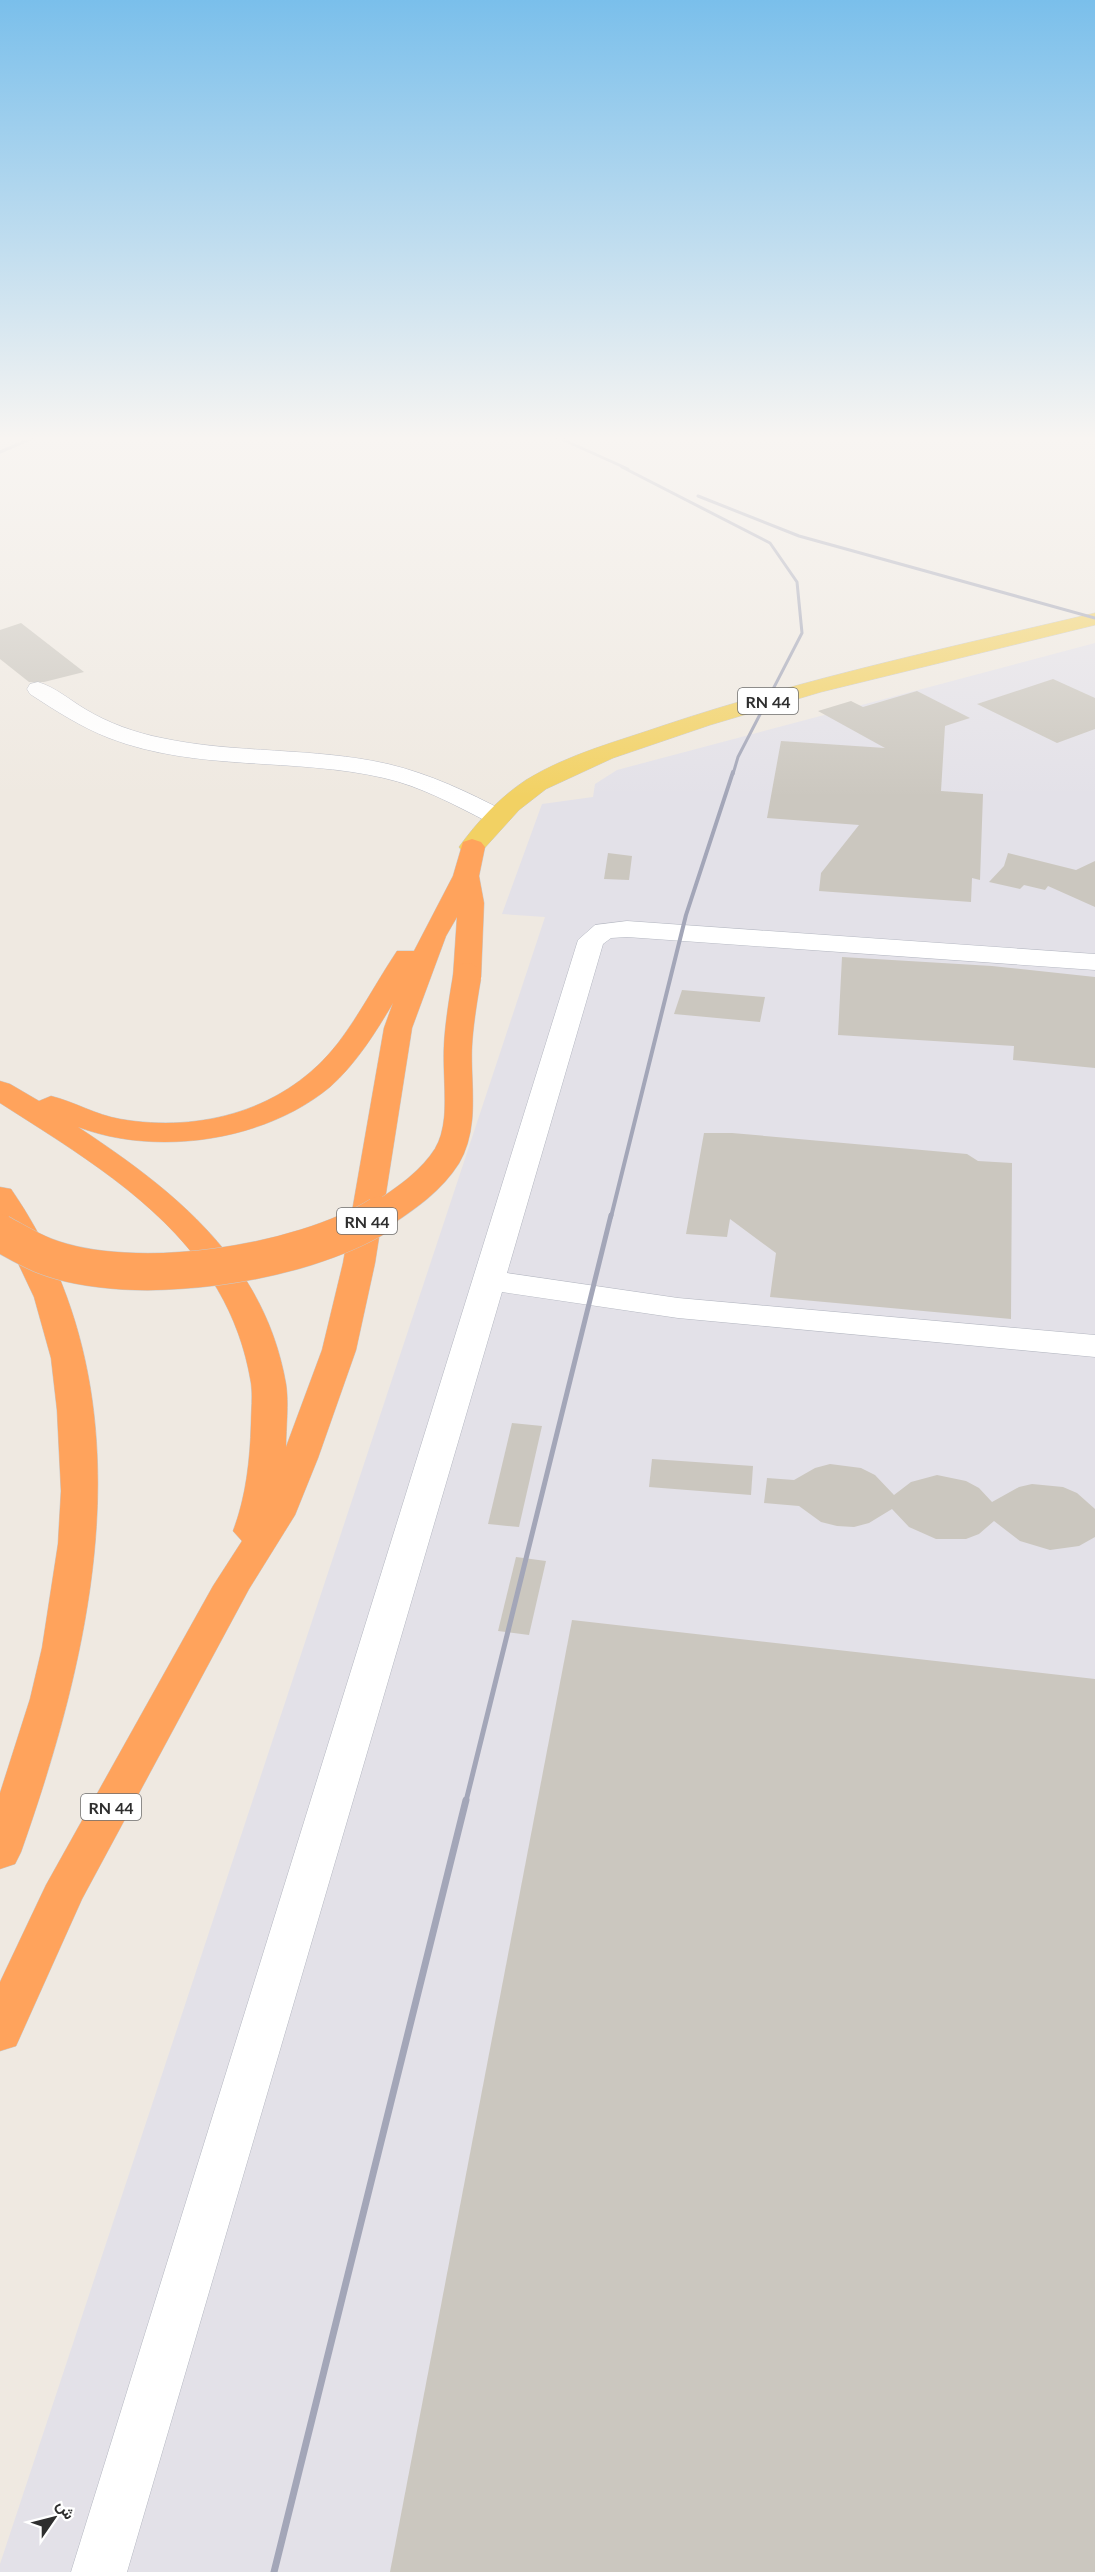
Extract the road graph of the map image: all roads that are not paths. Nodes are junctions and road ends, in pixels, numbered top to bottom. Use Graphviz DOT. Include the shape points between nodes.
graph roads {
  1 [pos="1095,619"];
  2 [pos="38,689"];
  3 [pos="497,817"];
  4 [pos="469,861"];
  5 [pos="1095,962"];
  6 [pos="0,1081"];
  7 [pos="0,1090"];
  8 [pos="0,1196"];
  9 [pos="0,1233"];
  10 [pos="489,1280"];
  11 [pos="1095,1346"];
  12 [pos="232,1586"];
  13 [pos="0,1852"];
  14 [pos="0,2032"];
  15 [pos="99,2572"];
  1 -- 3 [label="main road, RN 44" via="869,674 688,724 557,773 524,793"];
  2 -- 3 [label="lane" via="96,726 155,746 372,768 434,786"];
  3 -- 4 [label="main road, RN 44"];
  4 -- 6 [label="highway" via="342,1057 320,1081 291,1102 242,1121 193,1131 143,1131 94,1122"];
  4 -- 9 [label="highway, bridge" via="466,978 457,1046 458,1108 454,1139 432,1177 376,1221 321,1244 216,1268 130,1272 80,1266 44,1256"];
  4 -- 12 [label="highway, RN 44" via="433,936 398,1028 359,1263 339,1350 277,1515"];
  5 -- 10 [label="lane" via="681,931 616,929 596,934 591,940"];
  7 -- 12 [label="highway" via="126,1172 175,1212 212,1253 243,1297 260,1337 270,1391 269,1436 260,1511"];
  8 -- 13 [label="highway" via="46,1284 62,1334 75,1400 80,1475 70,1620 49,1709"];
  10 -- 11 [label="lane" via="678,1308"];
  10 -- 15 [label="lane"];
  12 -- 14 [label="highway, RN 44" via="61,1897"];
}
